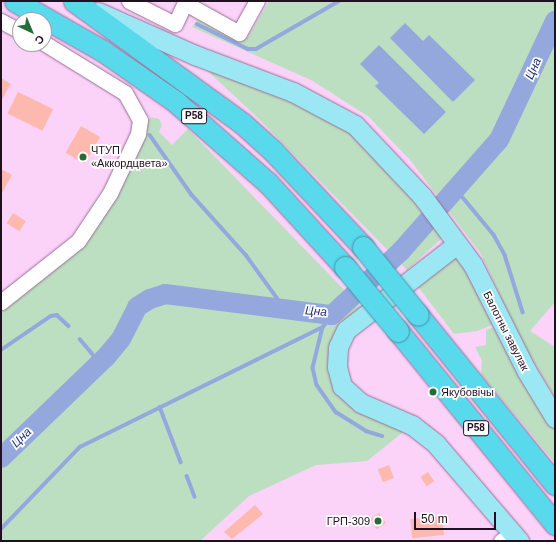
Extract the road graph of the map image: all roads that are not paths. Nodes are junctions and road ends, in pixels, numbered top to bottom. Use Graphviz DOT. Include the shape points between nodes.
graph roads {
  1 [pos="15,1"];
  2 [pos="129,1"];
  3 [pos="257,1"];
  4 [pos="77,2"];
  5 [pos="1,21"];
  6 [pos="12,27"];
  7 [pos="52,48"];
  8 [pos="457,244"];
  9 [pos="1,302"];
  10 [pos="555,418"];
  11 [pos="555,484"];
  12 [pos="555,524"];
  13 [pos="510,539"];
  1 -- 12 [label="highway, Р58, bridge" via="103,51 176,102 268,184 345,267"];
  2 -- 3 [label="street" via="175,24 185,3 239,32"];
  4 -- 8 [label="main road, Балотны завулак" via="336,112 373,141 422,196"];
  4 -- 11 [label="highway, Р58, bridge" via="242,123 273,151 362,247"];
  5 -- 6 [label="street"];
  7 -- 9 [label="street" via="125,93 140,120 138,134 110,193 78,241"];
  8 -- 10 [label="main road, Балотны завулак" via="481,279 526,370"];
  8 -- 13 [label="main road" via="346,330 338,347 337,367 342,386 361,403 412,424 436,444"];
}
